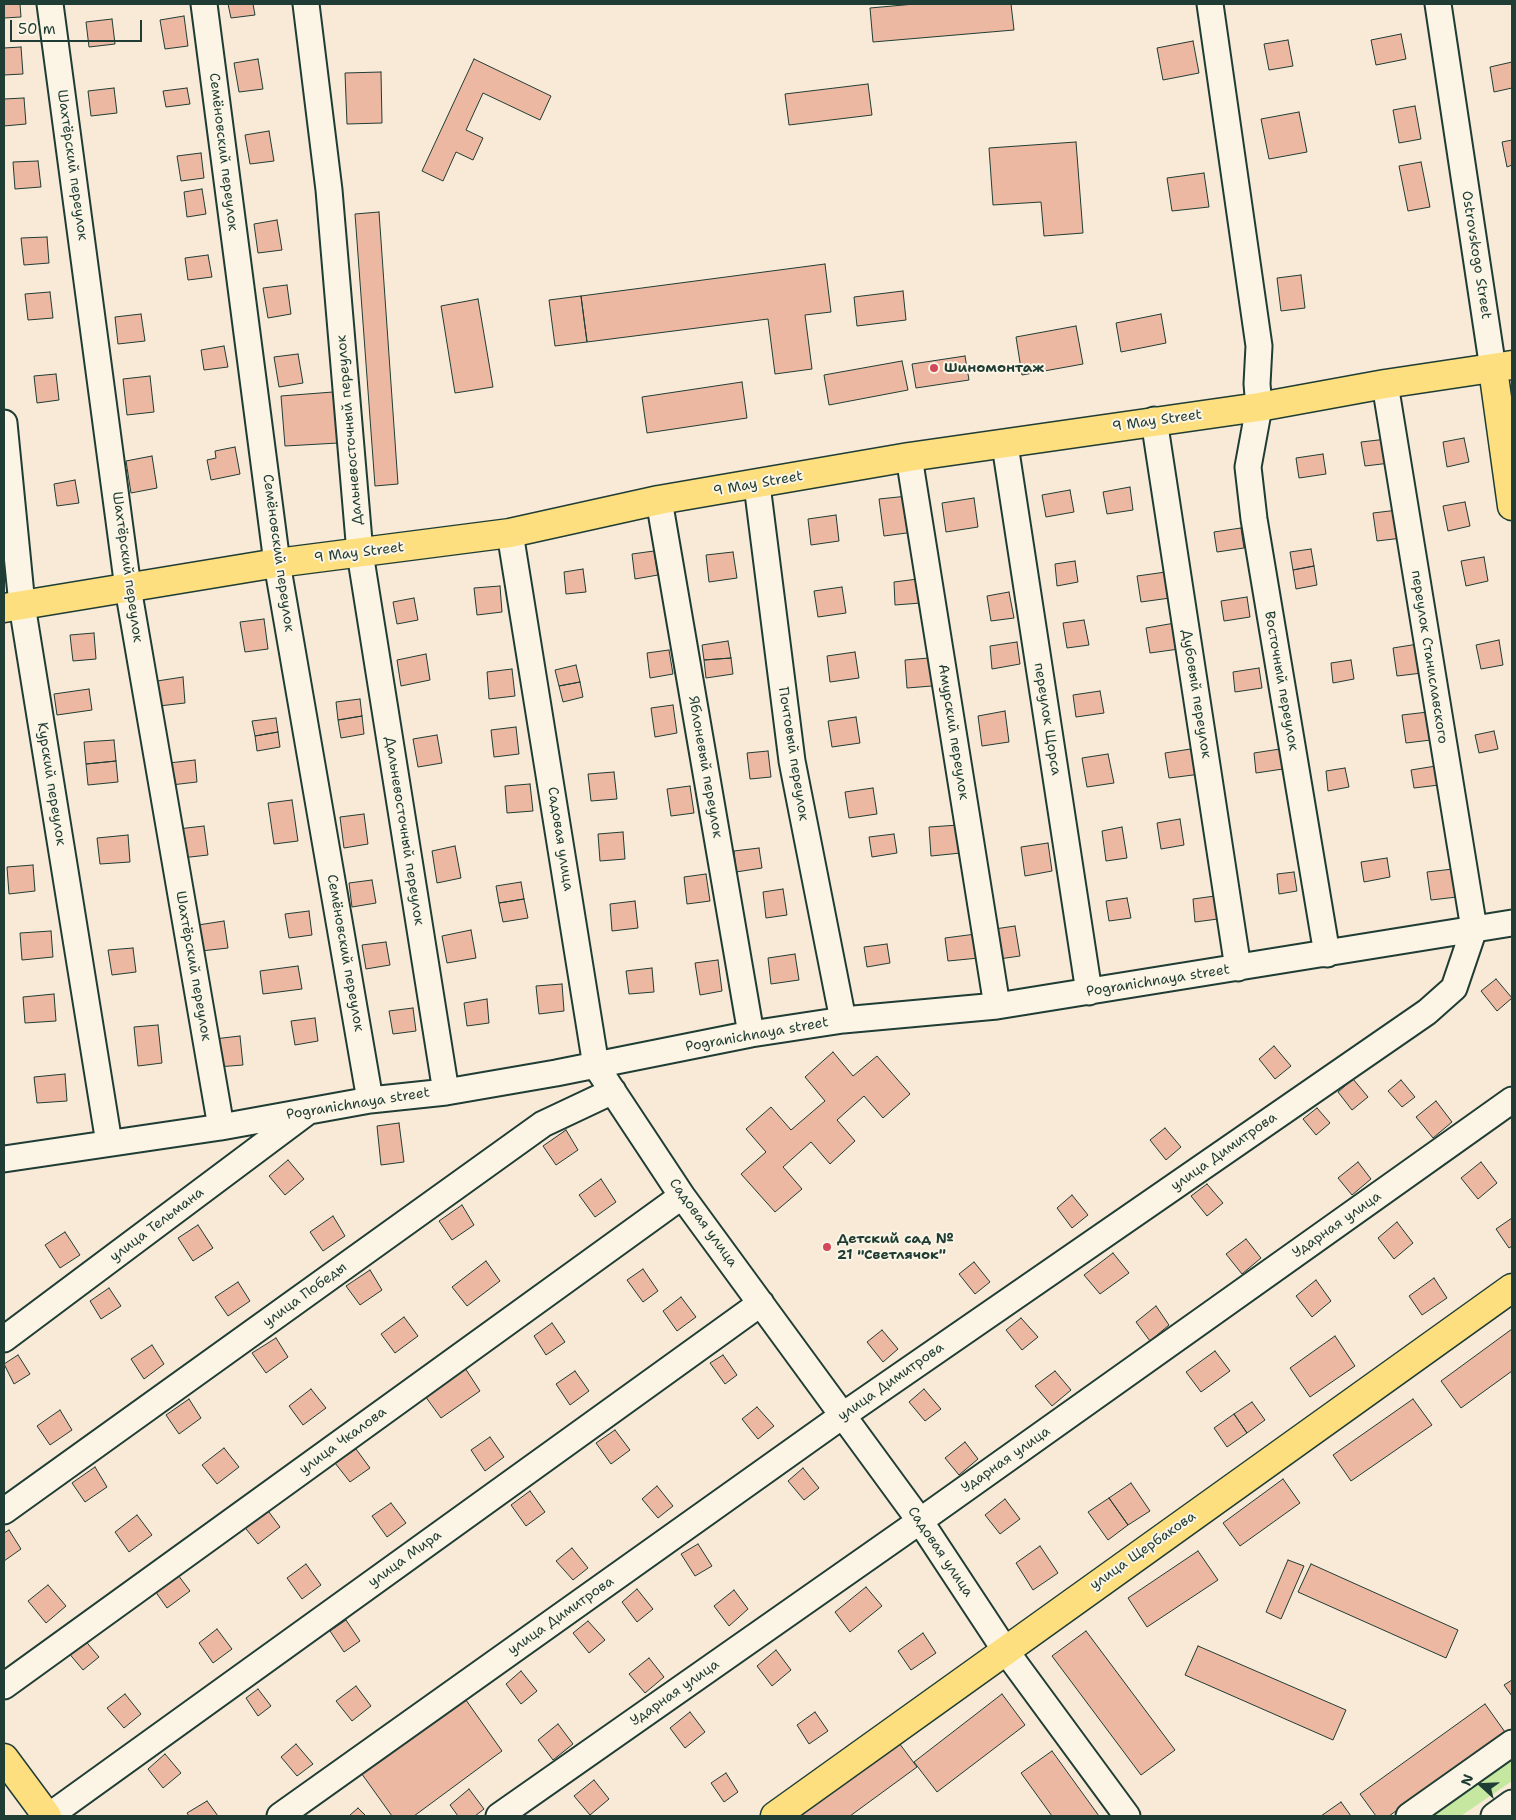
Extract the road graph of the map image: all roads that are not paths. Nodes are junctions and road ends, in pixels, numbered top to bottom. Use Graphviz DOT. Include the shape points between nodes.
graph roads {
  1 [pos="50,4"];
  2 [pos="204,4"];
  3 [pos="306,4"];
  4 [pos="1210,4"];
  5 [pos="1438,4"];
  6 [pos="1503,367"];
  7 [pos="1385,384"];
  8 [pos="1259,407"];
  9 [pos="1154,420"];
  10 [pos="4,423"];
  11 [pos="1005,445"];
  12 [pos="909,457"];
  13 [pos="757,485"];
  14 [pos="659,500"];
  15 [pos="1512,506"];
  16 [pos="510,533"];
  17 [pos="360,553"];
  18 [pos="278,564"];
  19 [pos="128,588"];
  20 [pos="13,606"];
  21 [pos="1512,923"];
  22 [pos="1474,930"];
  23 [pos="1327,954"];
  24 [pos="1238,968"];
  25 [pos="1089,992"];
  26 [pos="997,1006"];
  27 [pos="843,1020"];
  28 [pos="751,1034"];
  29 [pos="596,1066"];
  30 [pos="613,1091"];
  31 [pos="446,1092"];
  32 [pos="370,1100"];
  33 [pos="1512,1100"];
  34 [pos="310,1110"];
  35 [pos="221,1127"];
  36 [pos="109,1143"];
  37 [pos="4,1159"];
  38 [pos="682,1196"];
  39 [pos="1512,1288"];
  40 [pos="761,1303"];
  41 [pos="4,1339"];
  42 [pos="842,1416"];
  43 [pos="4,1511"];
  44 [pos="920,1521"];
  45 [pos="1005,1650"];
  46 [pos="4,1686"];
  47 [pos="1512,1742"];
  48 [pos="4,1758"];
  49 [pos="1512,1803"];
  50 [pos="48,1816"];
  51 [pos="280,1816"];
  52 [pos="499,1816"];
  53 [pos="775,1816"];
  54 [pos="1127,1816"];
  55 [pos="1409,1816"];
  56 [pos="1494,1816"];
  1 -- 19 [label="street, Шахтёрский переулок"];
  2 -- 18 [label="street, Семёновский переулок"];
  3 -- 17 [label="street, Дальневосточный переулок" via="329,190"];
  4 -- 8 [label="street, Восточный переулок" via="1259,346"];
  5 -- 6 [label="street, Ostrovskogo Street"];
  6 -- 7 [label="main road, 9 May Street"];
  6 -- 15 [label="main road, Ostrovskogo Street"];
  7 -- 8 [label="main road, 9 May Street"];
  7 -- 22 [label="street, переулок Станиславского"];
  8 -- 9 [label="main road, 9 May Street"];
  8 -- 23 [label="street, Восточный переулок" via="1248,467 1254,519"];
  9 -- 11 [label="main road, 9 May Street"];
  9 -- 24 [label="street, Дубовый переулок"];
  10 -- 20 [label="street, Курский переулок"];
  11 -- 12 [label="main road, 9 May Street"];
  11 -- 25 [label="street, переулок Щорса"];
  12 -- 13 [label="main road, 9 May Street"];
  12 -- 26 [label="street, Амурский переулок"];
  13 -- 14 [label="main road, 9 May Street"];
  13 -- 27 [label="street, Почтовый переулок" via="792,762"];
  14 -- 16 [label="main road, 9 May Street"];
  14 -- 28 [label="street, Яблоневый переулок"];
  16 -- 17 [label="main road, 9 May Street"];
  16 -- 29 [label="street, Садовая улица"];
  17 -- 18 [label="main road, 9 May Street"];
  17 -- 31 [label="street, Дальневосточный переулок"];
  18 -- 19 [label="main road, 9 May Street"];
  18 -- 32 [label="street, Семёновский переулок"];
  19 -- 20 [label="main road, 9 May Street"];
  19 -- 35 [label="street, Шахтёрский переулок"];
  20 -- 36 [label="street, Курский переулок"];
  21 -- 22 [label="street, Pogranichnaya street"];
  22 -- 23 [label="street, Pogranichnaya street"];
  22 -- 42 [label="street, улица Димитрова" via="1454,988 1427,1012"];
  23 -- 24 [label="street, Pogranichnaya street"];
  24 -- 25 [label="street, Pogranichnaya street"];
  25 -- 26 [label="street, Pogranichnaya street"];
  26 -- 27 [label="street, Pogranichnaya street"];
  27 -- 28 [label="street, Pogranichnaya street"];
  28 -- 29 [label="street, Pogranichnaya street"];
  29 -- 30 [label="street, Садовая улица"];
  29 -- 31 [label="street, Pogranichnaya street"];
  30 -- 38 [label="street, Садовая улица"];
  30 -- 43 [label="street, улица Победы" via="543,1124"];
  31 -- 32 [label="street, Pogranichnaya street"];
  32 -- 34 [label="street, Pogranichnaya street"];
  33 -- 44 [label="street, Ударная улица"];
  34 -- 35 [label="street, Pogranichnaya street"];
  34 -- 41 [label="street, улица Тельмана"];
  35 -- 36 [label="street, Pogranichnaya street"];
  36 -- 37 [label="street, Pogranichnaya street"];
  38 -- 40 [label="street, Садовая улица"];
  38 -- 46 [label="street, улица Чкалова"];
  39 -- 45 [label="main road, улица Щербакова"];
  40 -- 42 [label="street, Садовая улица"];
  40 -- 50 [label="street, улица Мира"];
  42 -- 44 [label="street, Садовая улица"];
  42 -- 51 [label="street, улица Димитрова"];
  44 -- 45 [label="street, Садовая улица"];
  44 -- 52 [label="street, Ударная улица"];
  45 -- 53 [label="main road, улица Щербакова"];
  45 -- 54 [label="street, Садовая улица"];
  47 -- 55 [label="street"];
  48 -- 50 [label="main road"];
  49 -- 56 [label="street"];
}
